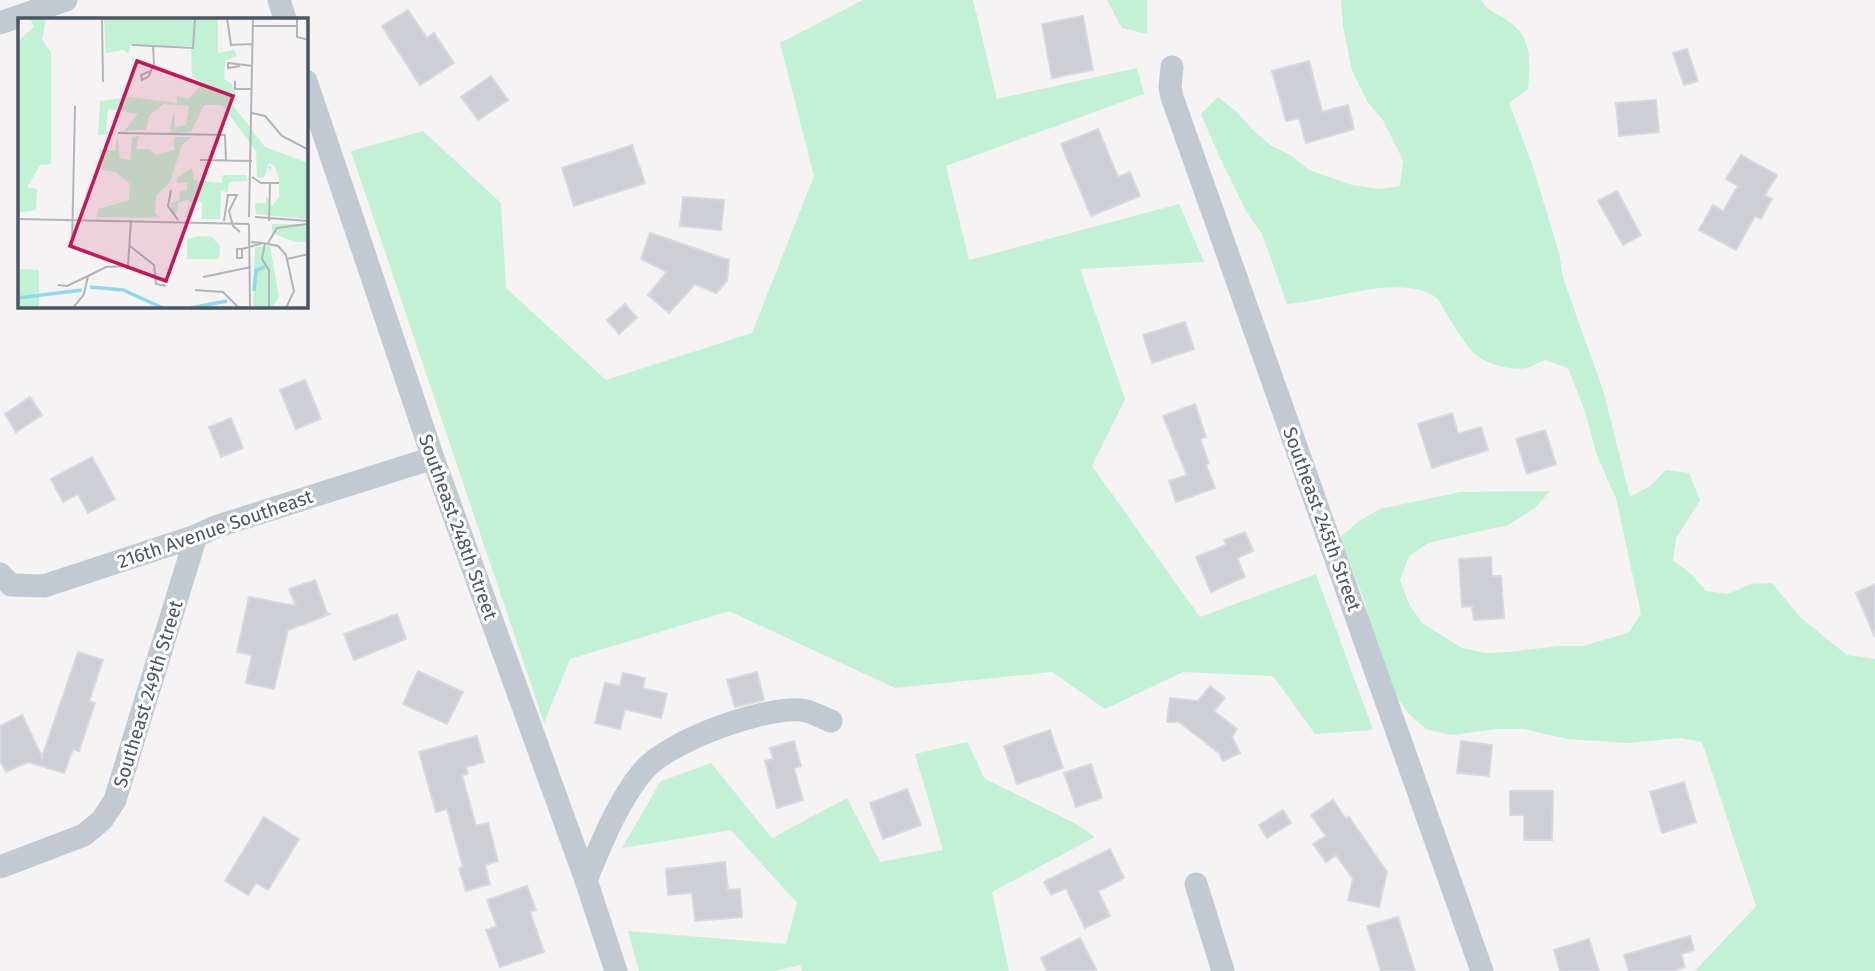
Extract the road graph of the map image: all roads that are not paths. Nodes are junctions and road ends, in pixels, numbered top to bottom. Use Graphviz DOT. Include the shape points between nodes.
graph roads {
  1 [pos="66,0"];
  2 [pos="279,0"];
  3 [pos="285,18"];
  4 [pos="0,23"];
  5 [pos="1172,67"];
  6 [pos="308,87"];
  7 [pos="433,458"];
  8 [pos="196,536"];
  9 [pos="0,574"];
  10 [pos="831,721"];
  11 [pos="0,867"];
  12 [pos="586,880"];
  13 [pos="1196,884"];
  14 [pos="616,971"];
  15 [pos="1223,971"];
  16 [pos="1482,971"];
  1 -- 4 [label="street"];
  2 -- 3 [label="street"];
  5 -- 16 [label="street, Southeast 245th Street" via="1172,97"];
  6 -- 7 [label="street, Southeast 248th Street"];
  7 -- 8 [label="street, 216th Avenue Southeast"];
  7 -- 12 [label="street, Southeast 248th Street"];
  8 -- 9 [label="street, 216th Avenue Southeast" via="44,586 10,585"];
  8 -- 11 [label="street, Southeast 249th Street" via="115,800 102,820 83,835"];
  10 -- 12 [label="street" via="803,710 773,710 676,746 645,769 618,807"];
  12 -- 14 [label="street, Southeast 248th Street"];
  13 -- 15 [label="street"];
}
